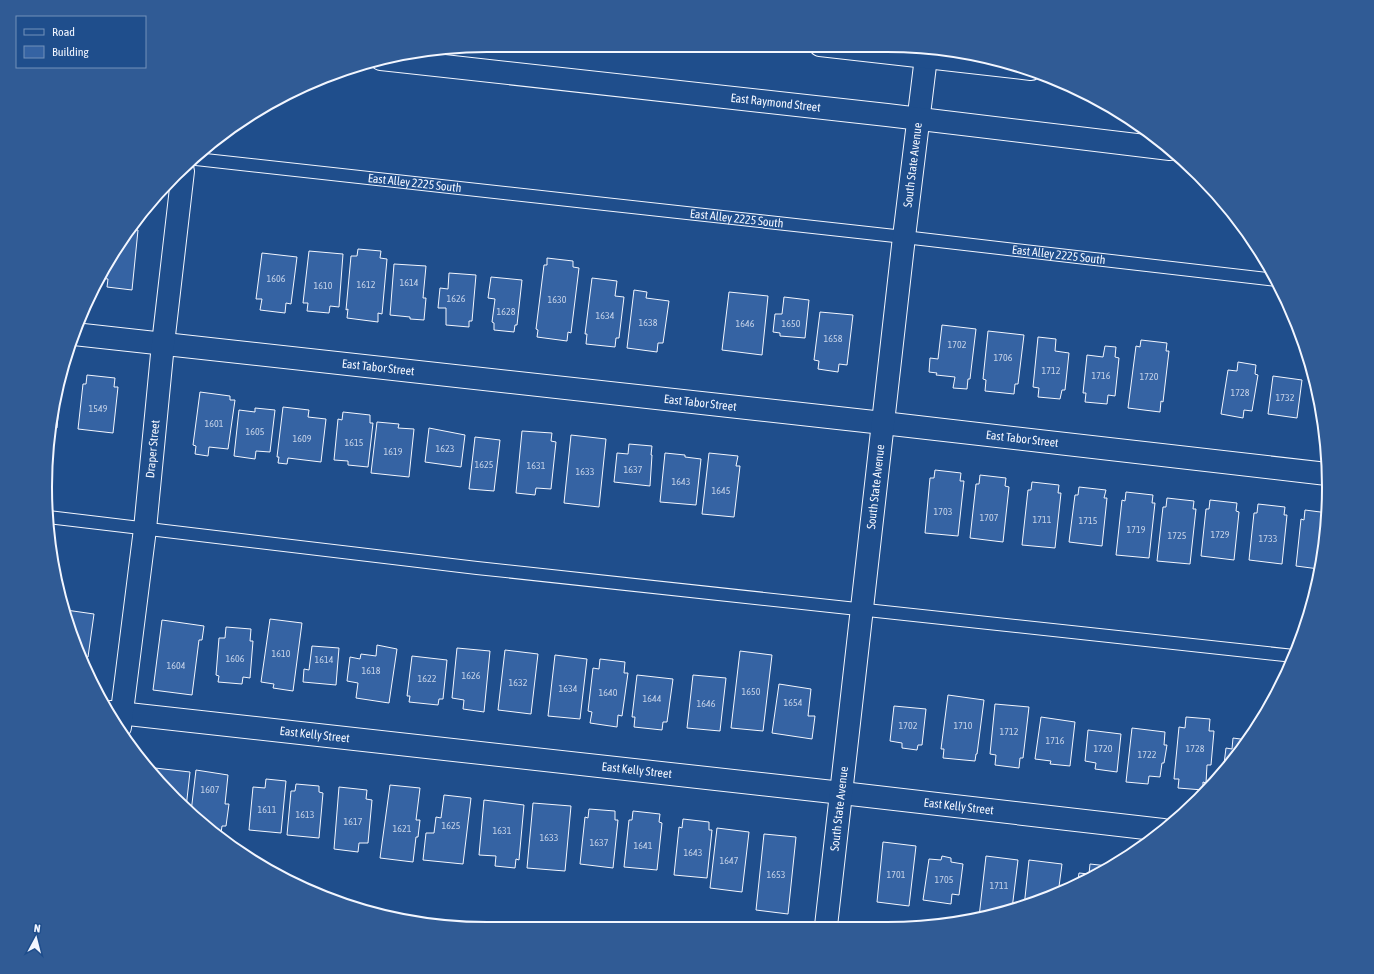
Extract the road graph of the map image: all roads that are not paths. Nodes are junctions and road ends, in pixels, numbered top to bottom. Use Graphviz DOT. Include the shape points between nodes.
graph roads {
  1 [pos="926,54"];
  2 [pos="398,61"];
  3 [pos="919,118"];
  4 [pos="1159,148"];
  5 [pos="201,160"];
  6 [pos="182,176"];
  7 [pos="904,237"];
  8 [pos="1269,279"];
  9 [pos="80,335"];
  10 [pos="163,344"];
  11 [pos="883,423"];
  12 [pos="1322,473"];
  13 [pos="53,519"];
  14 [pos="145,529"];
  15 [pos="863,609"];
  16 [pos="1288,655"];
  17 [pos="118,717"];
  18 [pos="842,792"];
  19 [pos="1156,829"];
  20 [pos="826,922"];
  1 -- 3 [label="street, South State Avenue"];
  2 -- 3 [label="street, East Raymond Street"];
  3 -- 4 [label="street, East Raymond Street"];
  3 -- 7 [label="street, South State Avenue"];
  5 -- 7 [label="lane, East Alley 2225 South"];
  6 -- 10 [label="street, Draper Street"];
  7 -- 8 [label="lane, East Alley 2225 South"];
  7 -- 11 [label="street, South State Avenue"];
  9 -- 10 [label="street, East Tabor Street"];
  10 -- 11 [label="street, East Tabor Street"];
  10 -- 14 [label="street, Draper Street"];
  11 -- 12 [label="street, East Tabor Street"];
  11 -- 15 [label="street, South State Avenue"];
  13 -- 14 [label="lane"];
  14 -- 15 [label="lane" via="485,569"];
  14 -- 17 [label="street, Draper Street"];
  15 -- 16 [label="lane"];
  15 -- 18 [label="street, South State Avenue"];
  17 -- 18 [label="street, East Kelly Street"];
  18 -- 19 [label="street, East Kelly Street"];
  18 -- 20 [label="street, South State Avenue"];
}
